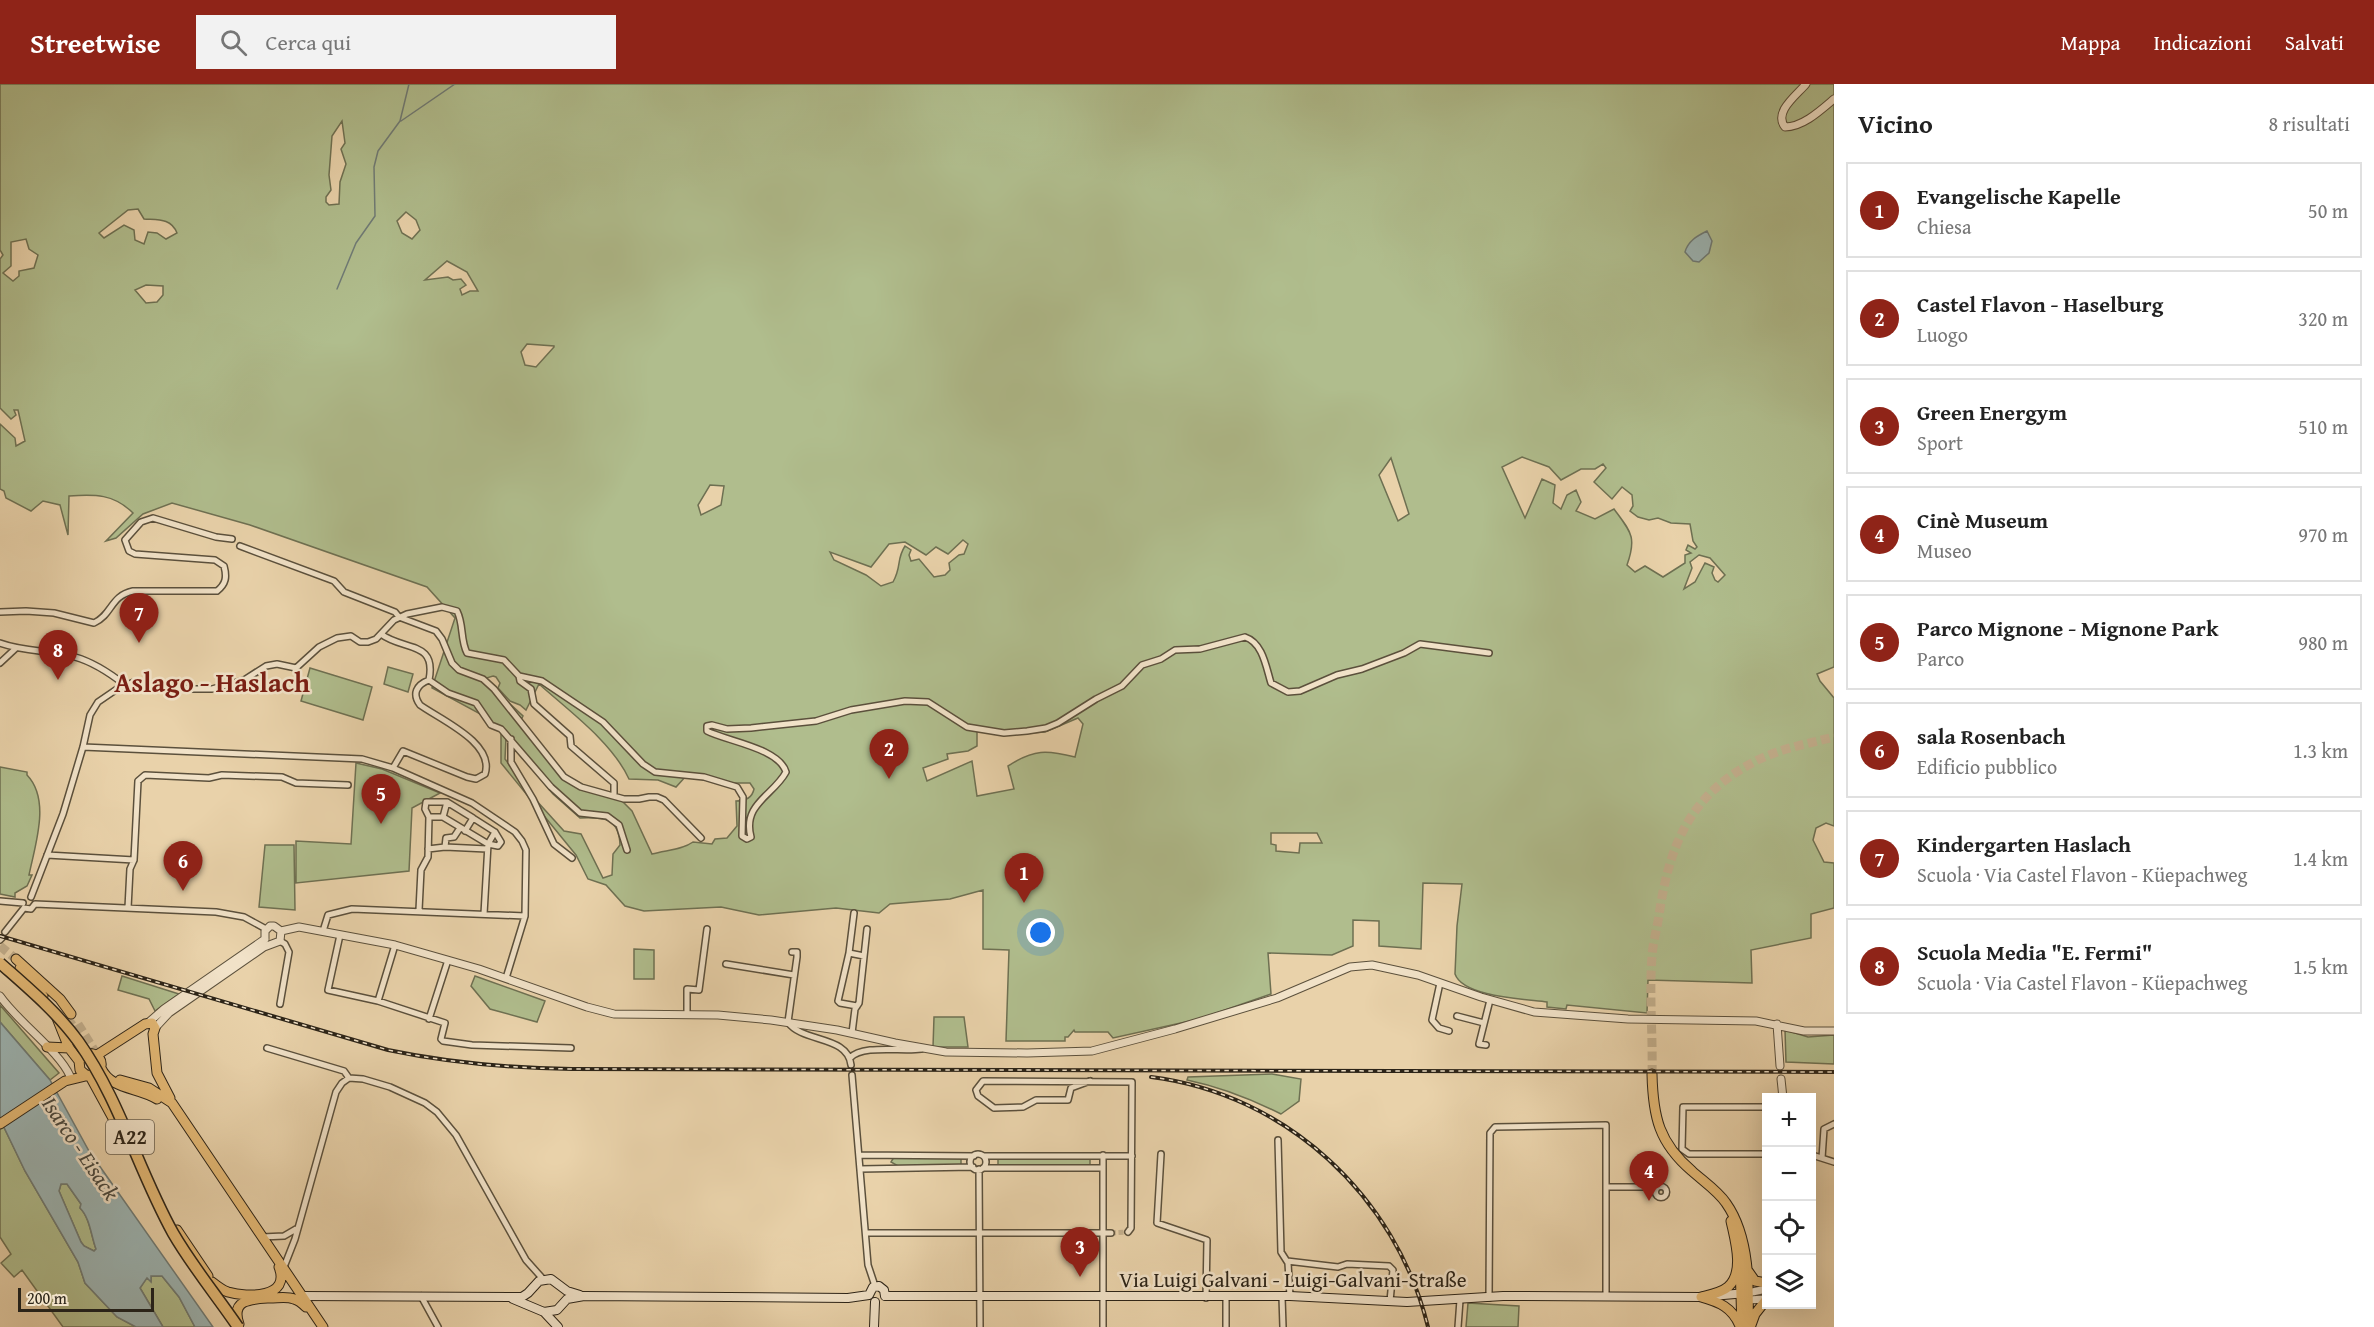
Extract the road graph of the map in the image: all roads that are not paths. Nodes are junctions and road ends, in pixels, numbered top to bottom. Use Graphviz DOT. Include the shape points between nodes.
graph roads {
  1 [pos="1806,84"];
  2 [pos="1834,99"];
  3 [pos="232,539"];
  4 [pos="240,546"];
  5 [pos="0,612"];
  6 [pos="399,617"];
  7 [pos="381,634"];
  8 [pos="0,643"];
  9 [pos="15,649"];
  10 [pos="1489,653"];
  11 [pos="0,663"];
  12 [pos="519,676"];
  13 [pos="429,680"];
  14 [pos="125,685"];
  15 [pos="511,739"];
  16 [pos="83,747"];
  17 [pos="393,768"];
  18 [pos="348,785"];
  19 [pos="614,796"];
  20 [pos="447,802"];
  21 [pos="429,817"];
  22 [pos="443,817"];
  23 [pos="473,818"];
  24 [pos="462,829"];
  25 [pos="495,832"];
  26 [pos="701,838"];
  27 [pos="445,847"];
  28 [pos="487,847"];
  29 [pos="428,849"];
  30 [pos="627,850"];
  31 [pos="47,855"];
  32 [pos="572,858"];
  33 [pos="134,860"];
  34 [pos="31,897"];
  35 [pos="0,901"];
  36 [pos="35,904"];
  37 [pos="24,906"];
  38 [pos="128,908"];
  39 [pos="419,910"];
  40 [pos="854,913"];
  41 [pos="484,914"];
  42 [pos="525,916"];
  43 [pos="266,929"];
  44 [pos="707,929"];
  45 [pos="867,929"];
  46 [pos="281,931"];
  47 [pos="323,931"];
  48 [pos="340,935"];
  49 [pos="2,936"];
  50 [pos="268,941"];
  51 [pos="280,941"];
  52 [pos="395,945"];
  53 [pos="792,952"];
  54 [pos="849,953"];
  55 [pos="864,956"];
  56 [pos="448,960"];
  57 [pos="0,963"];
  58 [pos="726,964"];
  59 [pos="0,970"];
  60 [pos="794,975"];
  61 [pos="506,978"];
  62 [pos="1440,982"];
  63 [pos="0,996"];
  64 [pos="1490,1000"];
  65 [pos="378,1001"];
  66 [pos="280,1004"];
  67 [pos="857,1006"];
  68 [pos="687,1015"];
  69 [pos="69,1016"];
  70 [pos="1457,1016"];
  71 [pos="429,1019"];
  72 [pos="788,1022"];
  73 [pos="1484,1023"];
  74 [pos="1777,1024"];
  75 [pos="149,1029"];
  76 [pos="1449,1030"];
  77 [pos="1834,1031"];
  78 [pos="852,1033"];
  79 [pos="1486,1045"];
  80 [pos="47,1047"];
  81 [pos="69,1048"];
  82 [pos="267,1048"];
  83 [pos="571,1048"];
  84 [pos="922,1049"];
  85 [pos="850,1058"];
  86 [pos="100,1061"];
  87 [pos="79,1063"];
  88 [pos="851,1065"];
  89 [pos="1780,1066"];
  90 [pos="157,1073"];
  91 [pos="1652,1074"];
  92 [pos="852,1075"];
  93 [pos="88,1076"];
  94 [pos="67,1078"];
  95 [pos="349,1078"];
  96 [pos="1781,1079"];
  97 [pos="1090,1081"];
  98 [pos="124,1084"];
  99 [pos="149,1088"];
  100 [pos="1782,1093"];
  101 [pos="172,1103"];
  102 [pos="113,1105"];
  103 [pos="1762,1107"];
  104 [pos="181,1118"];
  105 [pos="0,1124"];
  106 [pos="1834,1124"];
  107 [pos="1278,1140"];
  108 [pos="1161,1154"];
  109 [pos="1762,1154"];
  110 [pos="859,1155"];
  111 [pos="891,1155"];
  112 [pos="1103,1155"];
  113 [pos="974,1156"];
  114 [pos="984,1156"];
  115 [pos="1131,1156"];
  116 [pos="1816,1156"];
  117 [pos="1822,1158"];
  118 [pos="1834,1162"];
  119 [pos="981,1167"];
  120 [pos="892,1168"];
  121 [pos="1103,1168"];
  122 [pos="860,1169"];
  123 [pos="1606,1187"];
  124 [pos="1656,1190"];
  125 [pos="1716,1193"];
  126 [pos="1730,1216"];
  127 [pos="296,1229"];
  128 [pos="1129,1232"];
  129 [pos="866,1233"];
  130 [pos="981,1233"];
  131 [pos="1103,1233"];
  132 [pos="1111,1233"];
  133 [pos="262,1237"];
  134 [pos="1744,1250"];
  135 [pos="272,1253"];
  136 [pos="1287,1261"];
  137 [pos="529,1264"];
  138 [pos="283,1269"];
  139 [pos="543,1279"];
  140 [pos="212,1282"];
  141 [pos="1762,1282"];
  142 [pos="562,1286"];
  143 [pos="875,1286"];
  144 [pos="533,1287"];
  145 [pos="1762,1291"];
  146 [pos="869,1295"];
  147 [pos="301,1296"];
  148 [pos="319,1296"];
  149 [pos="421,1296"];
  150 [pos="585,1296"];
  151 [pos="885,1296"];
  152 [pos="981,1297"];
  153 [pos="1104,1297"];
  154 [pos="1286,1297"];
  155 [pos="1606,1297"];
  156 [pos="1701,1297"];
  157 [pos="1743,1297"];
  158 [pos="509,1298"];
  159 [pos="1206,1298"];
  160 [pos="1226,1298"];
  161 [pos="1489,1298"];
  162 [pos="1762,1299"];
  163 [pos="1460,1300"];
  164 [pos="1390,1301"];
  165 [pos="563,1302"];
  166 [pos="875,1302"];
  167 [pos="1762,1305"];
  168 [pos="534,1307"];
  169 [pos="557,1310"];
  170 [pos="544,1312"];
  171 [pos="316,1317"];
  172 [pos="237,1326"];
  173 [pos="323,1327"];
  174 [pos="438,1327"];
  175 [pos="560,1327"];
  176 [pos="874,1327"];
  177 [pos="980,1327"];
  178 [pos="1103,1327"];
  179 [pos="1226,1327"];
  180 [pos="1283,1327"];
  181 [pos="1458,1327"];
  182 [pos="1741,1327"];
  183 [pos="1750,1327"];
  1 -- 2 [label="street" via="1784,109 1781,116 1785,127 1801,123"];
  3 -- 5 [label="street" via="153,518 141,522 125,540 129,551 135,554 215,560 224,566 226,577 217,591 122,593 94,623 55,614"];
  4 -- 6 [label="street" via="334,582 344,592"];
  6 -- 7 [label="street"];
  6 -- 12 [label="street" via="442,607 457,611 462,622 461,642 467,653 504,660"];
  6 -- 19 [label="street" via="436,631 452,663 494,688 564,777 581,787"];
  7 -- 13 [label="street" via="427,654"];
  7 -- 14 [label="street" via="368,642 351,636 337,638 319,647 296,668 266,666 244,680 212,689 145,682"];
  8 -- 9 [label="street"];
  9 -- 11 [label="street"];
  9 -- 14 [label="street" via="76,657"];
  10 -- 12 [label="street" via="1420,644 1300,692 1288,692 1271,683 1259,648 1245,637 1200,649 1175,650 1142,665 1122,686 1058,723 1026,731 1004,733 967,727 928,702 905,701 851,710 816,721 751,728 707,726 707,731 741,742 784,766 783,777 761,799 752,815 748,824 751,837 747,839 742,836 743,797 737,787 704,777 655,772 603,722 574,701 542,681"];
  12 -- 19 [label="street" via="531,689 534,704 570,736 571,746 614,783"];
  13 -- 15 [label="street" via="448,693 476,703 491,725"];
  13 -- 17 [label="street" via="418,686 416,700 474,741 486,759 485,774 476,779 467,777 408,751 400,752"];
  14 -- 16 [label="street" via="93,708"];
  15 -- 30 [label="street" via="551,787 580,813 607,816 619,825"];
  15 -- 32 [label="street" via="511,762 554,844"];
  16 -- 17 [label="street" via="362,759"];
  16 -- 31 [label="street"];
  17 -- 42 [label="street" via="472,803 515,832 526,850"];
  18 -- 33 [label="street" via="296,783 282,777 146,775 138,781"];
  19 -- 26 [label="street" via="664,800"];
  20 -- 21 [label="street" via="426,802"];
  20 -- 22 [label="street"];
  20 -- 23 [label="street"];
  21 -- 22 [label="street"];
  21 -- 29 [label="street"];
  22 -- 24 [label="street"];
  23 -- 24 [label="street"];
  23 -- 25 [label="street"];
  24 -- 27 [label="street" via="454,837 446,838"];
  24 -- 28 [label="street"];
  25 -- 28 [label="street"];
  25 -- 28 [label="street" via="500,846"];
  27 -- 28 [label="street"];
  27 -- 29 [label="street"];
  28 -- 41 [label="street"];
  29 -- 39 [label="street" via="421,870"];
  31 -- 33 [label="street"];
  31 -- 34 [label="street"];
  33 -- 38 [label="street"];
  34 -- 36 [label="street"];
  34 -- 37 [label="street" via="25,898"];
  35 -- 37 [label="street"];
  36 -- 37 [label="street" via="31,909"];
  36 -- 38 [label="street"];
  37 -- 49 [label="street"];
  38 -- 43 [label="street" via="216,912 244,917"];
  39 -- 41 [label="street"];
  39 -- 47 [label="street" via="352,909 328,915"];
  40 -- 54 [label="street"];
  41 -- 42 [label="street"];
  42 -- 61 [label="street"];
  43 -- 46 [label="street" via="274,926"];
  43 -- 50 [label="street"];
  44 -- 68 [label="street" via="699,990 687,989"];
  45 -- 55 [label="street"];
  46 -- 47 [label="street" via="294,927"];
  46 -- 51 [label="street"];
  47 -- 48 [label="street"];
  48 -- 52 [label="street"];
  48 -- 65 [label="street" via="328,990"];
  50 -- 51 [label="street"];
  50 -- 75 [label="street" via="164,1009"];
  51 -- 66 [label="street" via="290,952"];
  52 -- 56 [label="street"];
  52 -- 65 [label="street"];
  53 -- 60 [label="street" via="797,952"];
  54 -- 55 [label="street"];
  54 -- 67 [label="street" via="838,1000 840,1004"];
  55 -- 67 [label="street"];
  56 -- 61 [label="street"];
  56 -- 71 [label="street"];
  57 -- 172 [label="highway, A22, bridge" via="66,1026 92,1062 174,1235"];
  58 -- 60 [label="street"];
  59 -- 172 [label="highway, A22, bridge" via="58,1024 90,1069 170,1238"];
  60 -- 72 [label="street"];
  61 -- 68 [label="street" via="614,1014"];
  62 -- 64 [label="street"];
  62 -- 76 [label="street" via="1432,1020 1439,1028"];
  62 -- 84 [label="street" via="1383,967 1350,967 1277,998 1092,1051"];
  63 -- 80 [label="street"];
  64 -- 73 [label="street"];
  64 -- 74 [label="street" via="1534,1012"];
  65 -- 71 [label="street"];
  67 -- 78 [label="street"];
  68 -- 72 [label="street"];
  69 -- 81 [label="main road" via="17,963 54,1011"];
  70 -- 73 [label="street"];
  71 -- 83 [label="street" via="445,1023 441,1039 444,1041"];
  72 -- 78 [label="street"];
  72 -- 85 [label="street" via="794,1030 840,1047"];
  73 -- 79 [label="street" via="1479,1044"];
  74 -- 77 [label="street" via="1804,1031"];
  74 -- 89 [label="street"];
  75 -- 86 [label="main road"];
  75 -- 90 [label="main road"];
  78 -- 84 [label="street"];
  80 -- 81 [label="main road"];
  80 -- 94 [label="street" via="64,1065"];
  81 -- 87 [label="main road"];
  82 -- 95 [label="street" via="344,1071"];
  84 -- 85 [label="street" via="860,1051"];
  85 -- 88 [label="street"];
  86 -- 87 [label="main road" via="87,1053"];
  86 -- 93 [label="main road" via="96,1074"];
  86 -- 98 [label="main road" via="110,1081"];
  87 -- 93 [label="main road" via="80,1070"];
  87 -- 94 [label="main road"];
  90 -- 99 [label="main road" via="158,1080"];
  90 -- 101 [label="main road"];
  91 -- 125 [label="main road" via="1654,1112 1665,1142"];
  92 -- 110 [label="street"];
  93 -- 94 [label="main road"];
  93 -- 102 [label="main road"];
  94 -- 105 [label="main road"];
  95 -- 127 [label="street" via="336,1092"];
  95 -- 137 [label="street" via="390,1087 425,1103 449,1124"];
  96 -- 100 [label="street"];
  97 -- 97 [label="street" via="982,1081 976,1090 994,1108 1023,1107 1036,1100 1068,1100 1071,1088"];
  97 -- 115 [label="street" via="1132,1082"];
  98 -- 99 [label="main road"];
  98 -- 102 [label="main road" via="110,1092 108,1097"];
  98 -- 104 [label="main road" via="165,1103"];
  99 -- 101 [label="main road"];
  101 -- 104 [label="main road"];
  102 -- 140 [label="main road" via="127,1143 143,1162 169,1216"];
  103 -- 109 [label="street" via="1683,1107 1682,1149 1689,1154"];
  104 -- 133 [label="main road"];
  106 -- 117 [label="street" via="1824,1129"];
  107 -- 136 [label="street" via="1281,1252"];
  108 -- 159 [label="street" via="1157,1223 1208,1240"];
  110 -- 111 [label="street"];
  110 -- 122 [label="street"];
  111 -- 113 [label="street"];
  111 -- 120 [label="street"];
  112 -- 114 [label="street"];
  112 -- 115 [label="street"];
  112 -- 121 [label="street"];
  113 -- 114 [label="street"];
  113 -- 119 [label="street" via="971,1162"];
  114 -- 119 [label="street"];
  115 -- 128 [label="street"];
  116 -- 117 [label="street"];
  117 -- 118 [label="street"];
  119 -- 120 [label="street"];
  119 -- 121 [label="street"];
  119 -- 130 [label="street"];
  120 -- 122 [label="street"];
  121 -- 131 [label="street"];
  122 -- 129 [label="street"];
  123 -- 124 [label="street" via="1648,1186"];
  123 -- 155 [label="street"];
  123 -- 161 [label="street" via="1606,1125 1495,1127 1490,1133"];
  125 -- 126 [label="main road"];
  125 -- 134 [label="main road" via="1727,1204"];
  126 -- 156 [label="main road" via="1735,1276 1725,1289"];
  126 -- 157 [label="main road" via="1738,1245"];
  127 -- 133 [label="street" via="284,1236"];
  127 -- 138 [label="street"];
  129 -- 130 [label="street"];
  129 -- 143 [label="street" via="868,1265"];
  130 -- 131 [label="street"];
  130 -- 152 [label="street"];
  131 -- 132 [label="street"];
  131 -- 153 [label="street"];
  133 -- 135 [label="main road"];
  134 -- 141 [label="main road" via="1748,1274"];
  134 -- 157 [label="main road"];
  135 -- 138 [label="main road"];
  135 -- 140 [label="main road" via="281,1274 280,1286 273,1292 241,1295 226,1292"];
  136 -- 154 [label="street"];
  136 -- 164 [label="street" via="1338,1267 1389,1266 1393,1270"];
  137 -- 139 [label="street"];
  137 -- 144 [label="street"];
  138 -- 147 [label="main road"];
  139 -- 142 [label="main road"];
  139 -- 144 [label="main road"];
  140 -- 172 [label="main road"];
  142 -- 150 [label="main road"];
  142 -- 165 [label="main road"];
  143 -- 146 [label="main road"];
  143 -- 151 [label="main road" via="882,1288"];
  144 -- 158 [label="main road" via="524,1296"];
  144 -- 168 [label="main road"];
  145 -- 157 [label="street"];
  146 -- 150 [label="main road"];
  146 -- 166 [label="main road"];
  147 -- 148 [label="main road"];
  147 -- 171 [label="main road"];
  148 -- 149 [label="main road"];
  148 -- 171 [label="main road" via="313,1305"];
  149 -- 158 [label="main road"];
  149 -- 174 [label="street"];
  150 -- 165 [label="main road"];
  151 -- 152 [label="main road, Via Luigi Galvani - Luigi-Galvani-Straße"];
  151 -- 166 [label="main road"];
  152 -- 153 [label="main road, Via Luigi Galvani - Luigi-Galvani-Straße"];
  152 -- 177 [label="street"];
  153 -- 159 [label="main road, Via Luigi Galvani - Luigi-Galvani-Straße"];
  153 -- 178 [label="street"];
  154 -- 160 [label="main road, Via Luigi Galvani - Luigi-Galvani-Straße"];
  154 -- 164 [label="main road, Via Luigi Galvani - Luigi-Galvani-Straße"];
  154 -- 180 [label="street"];
  155 -- 156 [label="main road, Via Luigi Galvani - Luigi-Galvani-Straße"];
  155 -- 161 [label="main road, Via Luigi Galvani - Luigi-Galvani-Straße"];
  156 -- 157 [label="main road, Via Luigi Galvani - Luigi-Galvani-Straße"];
  156 -- 182 [label="main road" via="1723,1304"];
  157 -- 162 [label="street"];
  157 -- 182 [label="main road"];
  157 -- 183 [label="main road"];
  158 -- 168 [label="main road"];
  159 -- 160 [label="main road, Via Luigi Galvani - Luigi-Galvani-Straße"];
  160 -- 179 [label="street"];
  161 -- 163 [label="main road, Via Luigi Galvani - Luigi-Galvani-Straße"];
  163 -- 164 [label="main road, Via Luigi Galvani - Luigi-Galvani-Straße"];
  163 -- 181 [label="street"];
  165 -- 169 [label="main road"];
  166 -- 176 [label="main road"];
  167 -- 183 [label="main road"];
  168 -- 170 [label="main road"];
  169 -- 170 [label="main road"];
  169 -- 175 [label="main road"];
  170 -- 175 [label="main road"];
  171 -- 172 [label="main road" via="294,1299 252,1299 240,1305"];
  171 -- 173 [label="main road"];
}
